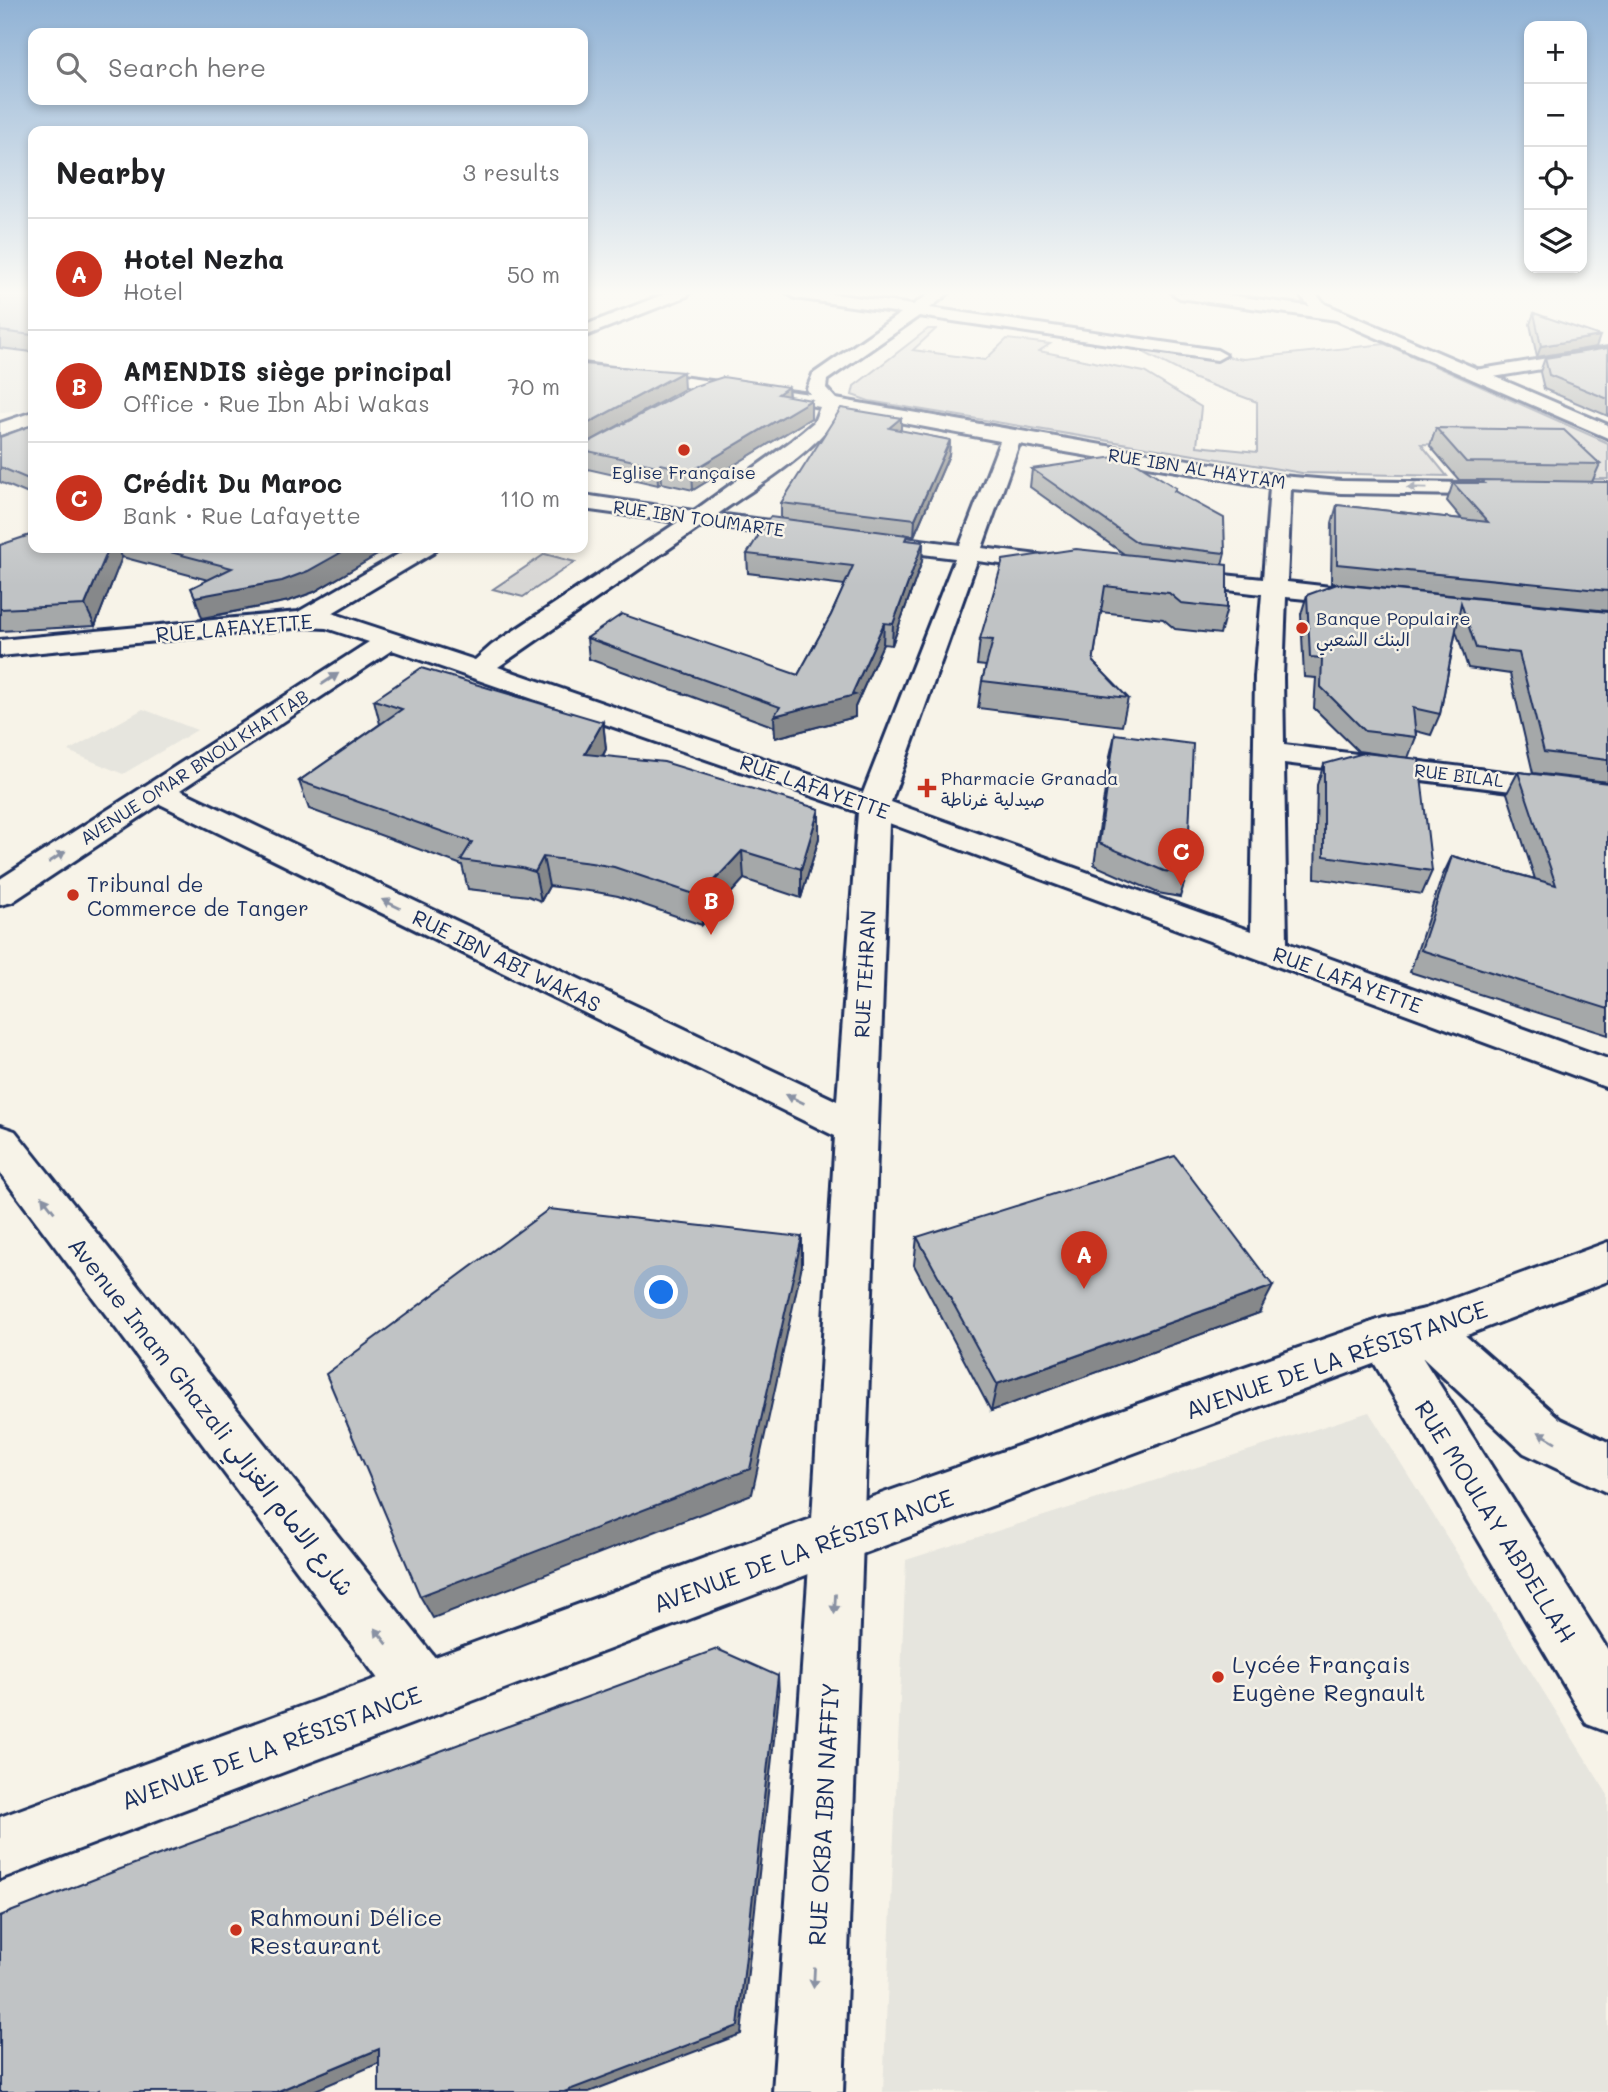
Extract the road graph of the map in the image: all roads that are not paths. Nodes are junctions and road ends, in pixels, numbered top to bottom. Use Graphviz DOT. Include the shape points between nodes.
graph roads {
  1 [pos="706,391"];
  2 [pos="758,391"];
  3 [pos="818,391"];
  4 [pos="1513,391"];
  5 [pos="829,402"];
  6 [pos="676,404"];
  7 [pos="28,420"];
  8 [pos="0,429"];
  9 [pos="1608,432"];
  10 [pos="1012,437"];
  11 [pos="0,440"];
  12 [pos="22,443"];
  13 [pos="1282,482"];
  14 [pos="1608,491"];
  15 [pos="588,503"];
  16 [pos="697,519"];
  17 [pos="416,553"];
  18 [pos="968,554"];
  19 [pos="1093,568"];
  20 [pos="1148,574"];
  21 [pos="1273,589"];
  22 [pos="1383,599"];
  23 [pos="304,619"];
  24 [pos="388,640"];
  25 [pos="0,648"];
  26 [pos="479,670"];
  27 [pos="1269,752"];
  28 [pos="158,791"];
  29 [pos="1608,794"];
  30 [pos="874,805"];
  31 [pos="0,894"];
  32 [pos="1269,950"];
  33 [pos="1608,1074"];
  34 [pos="856,1128"];
  35 [pos="0,1142"];
  36 [pos="1608,1261"];
  37 [pos="1404,1335"];
  38 [pos="1608,1468"];
  39 [pos="838,1536"];
  40 [pos="423,1690"];
  41 [pos="1608,1703"];
  42 [pos="0,1848"];
  43 [pos="808,2092"];
  1 -- 6 [label="street"];
  2 -- 5 [label="street, RUE IBN AL HAYTAM"];
  3 -- 5 [label="street"];
  4 -- 9 [label="street"];
  5 -- 10 [label="street, RUE IBN AL HAYTAM"];
  5 -- 16 [label="street" via="830,411 822,425"];
  7 -- 8 [label="street"];
  10 -- 13 [label="street, RUE IBN AL HAYTAM"];
  10 -- 18 [label="street, RUE TEHRAN"];
  11 -- 12 [label="street"];
  14 -- 13 [label="street, RUE IBN AL HAYTAM, one-way"];
  13 -- 21 [label="street"];
  15 -- 16 [label="street, RUE IBN TOUMARTE"];
  16 -- 18 [label="street, RUE IBN TOUMARTE"];
  16 -- 26 [label="street" via="562,608"];
  17 -- 23 [label="street"];
  18 -- 19 [label="street, RUE IBN TOUMARTE"];
  18 -- 30 [label="street, RUE TEHRAN"];
  20 -- 21 [label="street"];
  21 -- 22 [label="street"];
  21 -- 27 [label="street"];
  23 -- 24 [label="street, RUE LAFAYETTE" via="330,620"];
  23 -- 25 [label="street, RUE LAFAYETTE"];
  24 -- 26 [label="street, RUE LAFAYETTE"];
  28 -- 24 [label="street, AVENUE OMAR BNOU KHATTAB, one-way"];
  26 -- 30 [label="street, RUE LAFAYETTE"];
  27 -- 29 [label="street, RUE BILAL"];
  27 -- 32 [label="street"];
  31 -- 28 [label="street, AVENUE OMAR BNOU KHATTAB, one-way"];
  34 -- 28 [label="street, RUE IBN ABI WAKAS, one-way"];
  30 -- 32 [label="street, RUE LAFAYETTE"];
  30 -- 34 [label="street, RUE TEHRAN"];
  32 -- 33 [label="street, RUE LAFAYETTE"];
  34 -- 39 [label="street, RUE TEHRAN"];
  40 -- 35 [label="street, Avenue Imam Ghazali شارع الامام الغزالي, one-way"];
  36 -- 37 [label="street, AVENUE DE LA RÉSISTANCE"];
  38 -- 37 [label="street, one-way" via="1542,1436"];
  37 -- 39 [label="street, AVENUE DE LA RÉSISTANCE"];
  37 -- 41 [label="street, RUE MOULAY ABDELLAH"];
  39 -- 40 [label="street, AVENUE DE LA RÉSISTANCE"];
  39 -- 43 [label="street, RUE OKBA IBN NAFFIY, one-way"];
  40 -- 42 [label="street, AVENUE DE LA RÉSISTANCE"];
}
